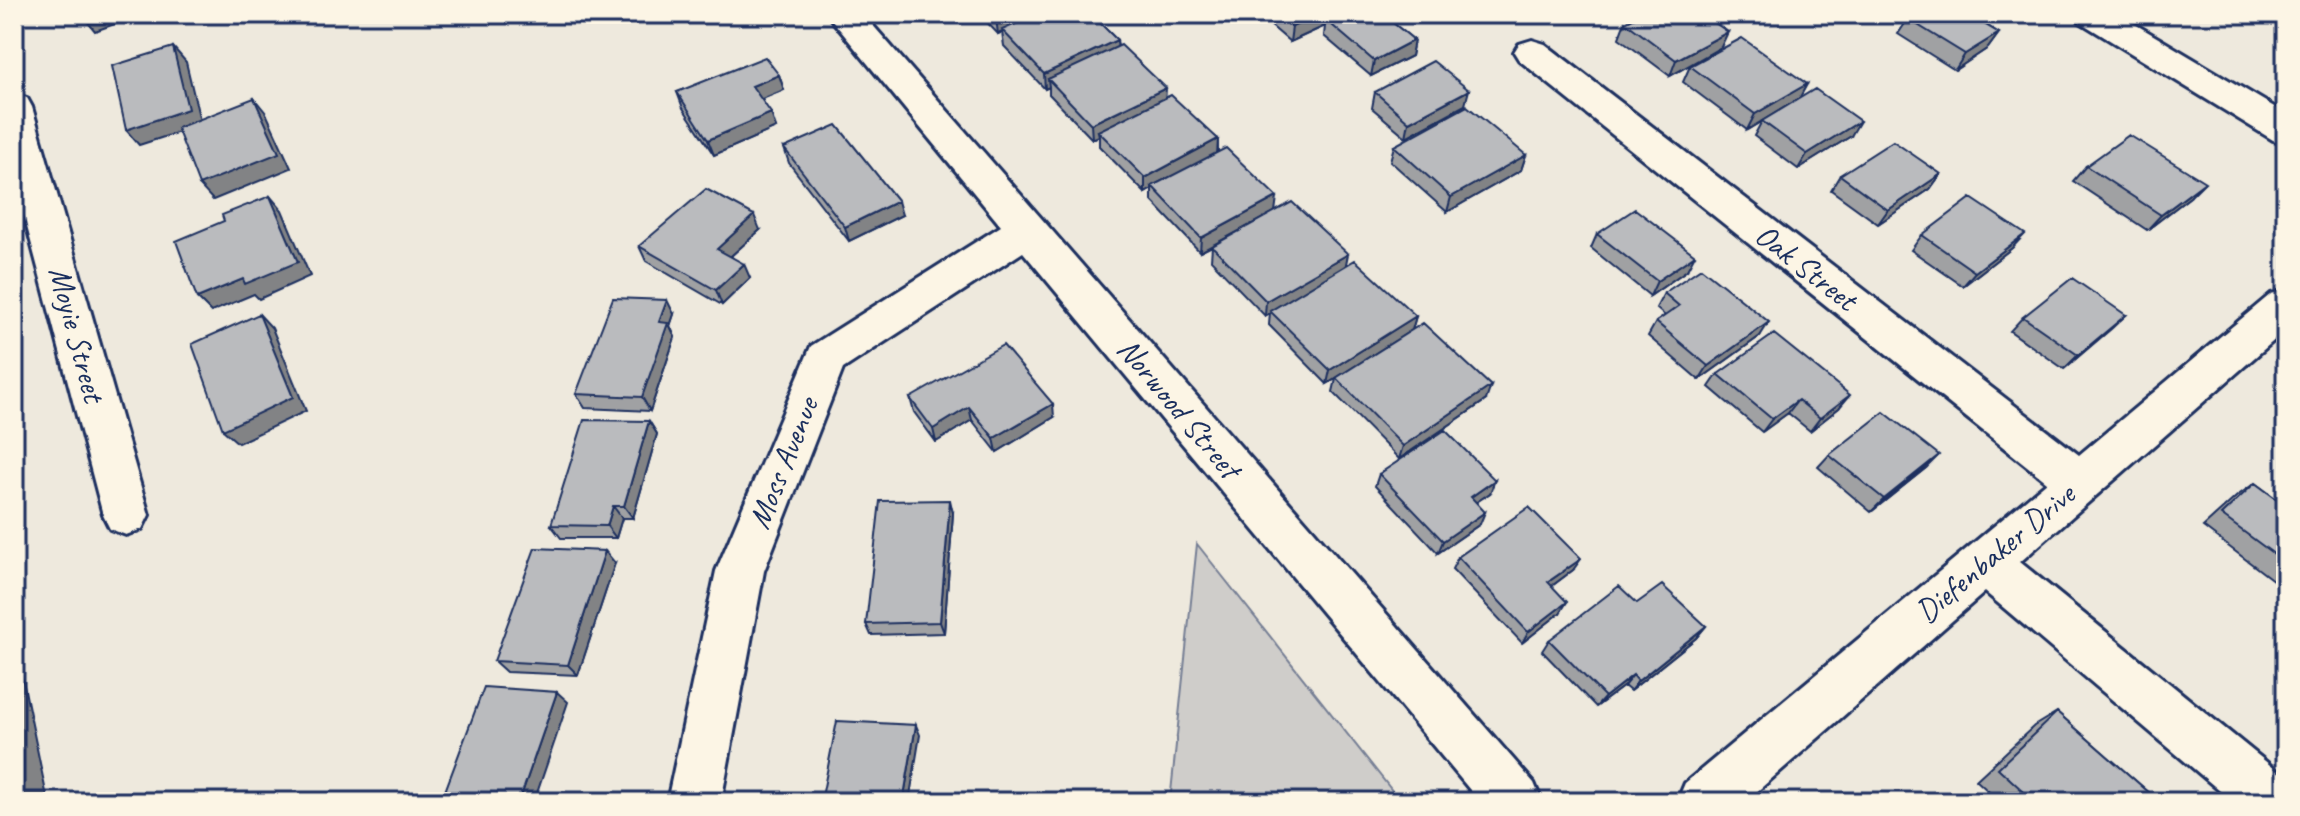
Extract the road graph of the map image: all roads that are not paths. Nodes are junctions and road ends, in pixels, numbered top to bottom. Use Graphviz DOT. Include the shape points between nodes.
graph roads {
  1 [pos="844,14"];
  2 [pos="2092,14"];
  3 [pos="1532,52"];
  4 [pos="14,107"];
  5 [pos="2286,131"];
  6 [pos="1027,229"];
  7 [pos="2286,306"];
  8 [pos="2079,481"];
  9 [pos="126,515"];
  10 [pos="1984,562"];
  11 [pos="694,802"];
  12 [pos="1515,802"];
  13 [pos="1704,802"];
  14 [pos="2274,802"];
  1 -- 6 [label="street, Norwood Street"];
  2 -- 5 [label="street"];
  3 -- 8 [label="street, Oak Street"];
  4 -- 9 [label="street, Moyie Street"];
  6 -- 11 [label="street, Moss Avenue" via="826,358 740,571"];
  6 -- 12 [label="street, Norwood Street"];
  7 -- 8 [label="street, Diefenbaker Drive"];
  8 -- 10 [label="street, Diefenbaker Drive"];
  10 -- 13 [label="street, Diefenbaker Drive"];
  10 -- 14 [label="street"];
}
